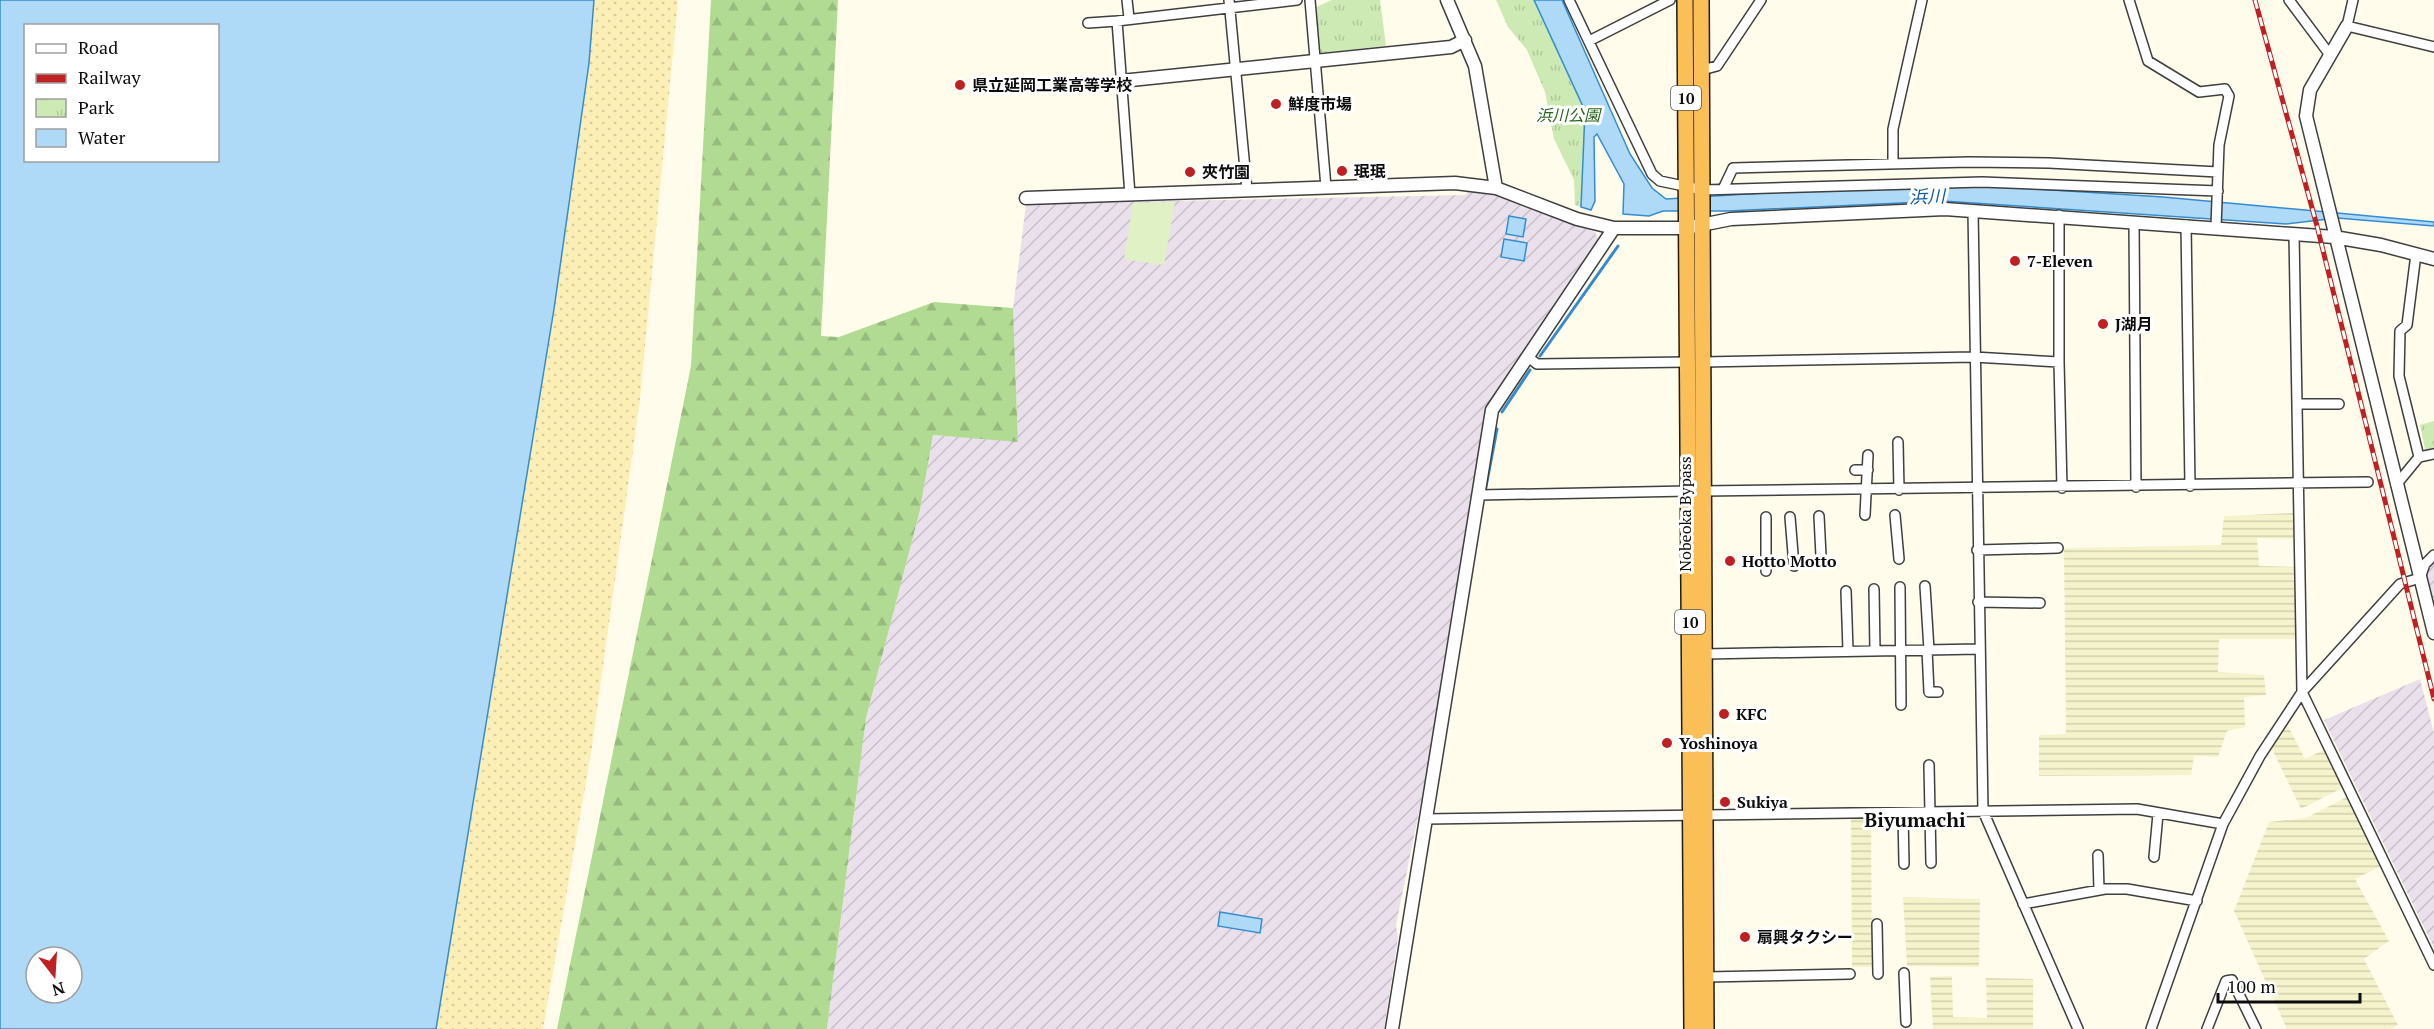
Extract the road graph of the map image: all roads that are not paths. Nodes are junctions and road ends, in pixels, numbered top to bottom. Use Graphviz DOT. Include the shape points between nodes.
graph roads {
  1 [pos="1127,0"];
  2 [pos="1297,0"];
  3 [pos="1309,0"];
  4 [pos="1317,0"];
  5 [pos="1447,0"];
  6 [pos="1569,0"];
  7 [pos="1670,0"];
  8 [pos="1685,0"];
  9 [pos="1701,0"];
  10 [pos="1761,0"];
  11 [pos="1922,0"];
  12 [pos="2129,0"];
  13 [pos="2289,0"];
  14 [pos="2353,0"];
  15 [pos="1229,4"];
  16 [pos="1129,18"];
  17 [pos="1117,21"];
  18 [pos="1088,23"];
  19 [pos="2347,27"];
  20 [pos="1466,40"];
  21 [pos="1589,41"];
  22 [pos="2434,47"];
  23 [pos="2330,55"];
  24 [pos="1315,61"];
  25 [pos="1235,70"];
  26 [pos="1702,70"];
  27 [pos="1120,81"];
  28 [pos="1893,164"];
  29 [pos="2218,172"];
  30 [pos="1326,187"];
  31 [pos="1496,188"];
  32 [pos="1723,189"];
  33 [pos="1247,190"];
  34 [pos="1686,191"];
  35 [pos="1703,191"];
  36 [pos="2217,194"];
  37 [pos="1130,195"];
  38 [pos="1026,198"];
  39 [pos="1973,210"];
  40 [pos="2059,215"];
  41 [pos="1704,219"];
  42 [pos="1686,221"];
  43 [pos="2134,222"];
  44 [pos="2216,224"];
  45 [pos="2186,225"];
  46 [pos="1614,228"];
  47 [pos="2333,232"];
  48 [pos="2294,234"];
  49 [pos="2416,254"];
  50 [pos="2434,259"];
  51 [pos="1527,356"];
  52 [pos="1974,357"];
  53 [pos="1688,362"];
  54 [pos="1703,362"];
  55 [pos="2059,362"];
  56 [pos="2297,404"];
  57 [pos="2339,404"];
  58 [pos="1898,442"];
  59 [pos="2434,454"];
  60 [pos="1868,455"];
  61 [pos="2419,457"];
  62 [pos="1855,470"];
  63 [pos="1868,470"];
  64 [pos="2368,482"];
  65 [pos="2298,484"];
  66 [pos="2396,485"];
  67 [pos="2190,486"];
  68 [pos="2136,487"];
  69 [pos="2062,488"];
  70 [pos="1976,489"];
  71 [pos="1867,490"];
  72 [pos="1899,490"];
  73 [pos="1696,491"];
  74 [pos="1479,495"];
  75 [pos="1895,515"];
  76 [pos="1819,516"];
  77 [pos="1865,516"];
  78 [pos="1766,517"];
  79 [pos="1790,517"];
  80 [pos="2058,548"];
  81 [pos="1977,550"];
  82 [pos="2434,555"];
  83 [pos="1821,556"];
  84 [pos="1899,560"];
  85 [pos="1794,566"];
  86 [pos="1766,571"];
  87 [pos="2420,578"];
  88 [pos="1925,586"];
  89 [pos="1900,587"];
  90 [pos="1874,589"];
  91 [pos="1846,591"];
  92 [pos="1978,602"];
  93 [pos="2040,603"];
  94 [pos="2434,633"];
  95 [pos="1979,649"];
  96 [pos="1900,650"];
  97 [pos="1928,650"];
  98 [pos="1848,651"];
  99 [pos="1875,651"];
  100 [pos="1704,654"];
  101 [pos="1938,692"];
  102 [pos="2302,692"];
  103 [pos="1900,705"];
  104 [pos="1929,765"];
  105 [pos="1983,811"];
  106 [pos="1930,812"];
  107 [pos="1903,813"];
  108 [pos="2158,814"];
  109 [pos="1698,815"];
  110 [pos="1426,819"];
  111 [pos="2223,824"];
  112 [pos="2098,855"];
  113 [pos="2154,856"];
  114 [pos="1930,863"];
  115 [pos="1904,864"];
  116 [pos="2099,890"];
  117 [pos="2197,901"];
  118 [pos="2023,904"];
  119 [pos="1877,924"];
  120 [pos="2434,965"];
  121 [pos="1904,973"];
  122 [pos="1850,974"];
  123 [pos="1878,974"];
  124 [pos="1706,977"];
  125 [pos="1906,1022"];
  126 [pos="1392,1029"];
  127 [pos="1692,1029"];
  128 [pos="1706,1029"];
  129 [pos="2078,1029"];
  130 [pos="2151,1029"];
  131 [pos="2208,1029"];
  132 [pos="2256,1029"];
  1 -- 16 [label="street"];
  2 -- 15 [label="street"];
  3 -- 4 [label="street"];
  3 -- 24 [label="street"];
  5 -- 20 [label="street"];
  6 -- 21 [label="street"];
  7 -- 21 [label="street"];
  8 -- 34 [label="highway, Nobeoka Bypass / 10"];
  9 -- 26 [label="highway, Nobeoka Bypass / 10"];
  10 -- 26 [label="street" via="1717,66"];
  11 -- 28 [label="street" via="1893,129"];
  12 -- 29 [label="street" via="2148,62 2199,92 2220,88 2229,96"];
  13 -- 23 [label="street"];
  14 -- 19 [label="street"];
  15 -- 16 [label="street"];
  15 -- 25 [label="street"];
  16 -- 17 [label="street"];
  17 -- 18 [label="street"];
  17 -- 27 [label="street"];
  19 -- 22 [label="street"];
  19 -- 23 [label="street"];
  20 -- 24 [label="street" via="1451,46"];
  20 -- 31 [label="street" via="1482,91"];
  21 -- 34 [label="street" via="1652,174 1660,182"];
  23 -- 47 [label="street" via="2310,90 2306,106"];
  24 -- 25 [label="street"];
  24 -- 30 [label="street"];
  25 -- 27 [label="street"];
  25 -- 33 [label="street"];
  26 -- 35 [label="highway, Nobeoka Bypass / 10"];
  27 -- 37 [label="street"];
  28 -- 29 [label="street" via="2049,163"];
  28 -- 32 [label="street" via="1733,168"];
  29 -- 36 [label="street"];
  30 -- 31 [label="street" via="1455,183"];
  30 -- 33 [label="street"];
  31 -- 46 [label="street" via="1577,219"];
  32 -- 35 [label="street"];
  32 -- 36 [label="street" via="1982,182"];
  33 -- 37 [label="street"];
  34 -- 35 [label="street"];
  34 -- 42 [label="highway, Nobeoka Bypass / 10"];
  35 -- 41 [label="highway, Nobeoka Bypass / 10"];
  36 -- 44 [label="street"];
  37 -- 38 [label="street"];
  39 -- 40 [label="street"];
  39 -- 41 [label="street"];
  39 -- 52 [label="street"];
  40 -- 43 [label="street"];
  40 -- 55 [label="street"];
  41 -- 42 [label="street"];
  41 -- 54 [label="highway, Nobeoka Bypass / 10"];
  42 -- 46 [label="street"];
  42 -- 53 [label="highway, Nobeoka Bypass / 10"];
  43 -- 45 [label="street"];
  43 -- 68 [label="street"];
  44 -- 45 [label="street"];
  44 -- 48 [label="street"];
  45 -- 67 [label="street"];
  46 -- 51 [label="street"];
  47 -- 48 [label="street"];
  47 -- 49 [label="street"];
  47 -- 66 [label="street"];
  48 -- 56 [label="street"];
  49 -- 50 [label="street"];
  49 -- 61 [label="street" via="2407,325 2400,331 2398,376"];
  51 -- 53 [label="street" via="1538,364"];
  51 -- 74 [label="street" via="1492,410"];
  52 -- 54 [label="street"];
  52 -- 55 [label="street"];
  52 -- 70 [label="street"];
  53 -- 73 [label="highway, Nobeoka Bypass / 10"];
  54 -- 73 [label="highway, Nobeoka Bypass / 10"];
  55 -- 69 [label="street"];
  56 -- 57 [label="street"];
  56 -- 65 [label="street"];
  58 -- 72 [label="street"];
  59 -- 61 [label="street"];
  60 -- 63 [label="street"];
  61 -- 66 [label="street"];
  62 -- 63 [label="street"];
  63 -- 71 [label="street"];
  64 -- 65 [label="street"];
  65 -- 67 [label="street"];
  65 -- 102 [label="street"];
  66 -- 87 [label="street"];
  67 -- 68 [label="street"];
  68 -- 69 [label="street"];
  69 -- 70 [label="street"];
  70 -- 72 [label="street"];
  70 -- 81 [label="street"];
  71 -- 72 [label="street"];
  71 -- 73 [label="street"];
  71 -- 77 [label="street"];
  73 -- 74 [label="street"];
  73 -- 100 [label="highway, Nobeoka Bypass / 10"];
  73 -- 109 [label="highway, Nobeoka Bypass / 10"];
  74 -- 110 [label="street"];
  75 -- 84 [label="street"];
  76 -- 83 [label="street"];
  78 -- 86 [label="street"];
  79 -- 85 [label="street"];
  80 -- 81 [label="street"];
  81 -- 92 [label="street"];
  82 -- 87 [label="street" via="2425,564"];
  87 -- 94 [label="street"];
  87 -- 102 [label="street" via="2400,584"];
  88 -- 97 [label="street"];
  89 -- 96 [label="street"];
  90 -- 99 [label="street"];
  91 -- 98 [label="street"];
  92 -- 93 [label="street"];
  92 -- 95 [label="street"];
  95 -- 97 [label="street"];
  95 -- 105 [label="street"];
  96 -- 97 [label="street"];
  96 -- 99 [label="street"];
  96 -- 103 [label="street"];
  97 -- 101 [label="street" via="1929,692"];
  98 -- 99 [label="street"];
  98 -- 100 [label="street"];
  100 -- 109 [label="highway, Nobeoka Bypass / 10"];
  102 -- 111 [label="street" via="2275,730"];
  102 -- 120 [label="street"];
  104 -- 106 [label="street"];
  105 -- 106 [label="street"];
  105 -- 108 [label="street" via="2137,809"];
  105 -- 118 [label="street"];
  106 -- 107 [label="street"];
  106 -- 114 [label="street"];
  107 -- 109 [label="street"];
  107 -- 115 [label="street"];
  108 -- 111 [label="street"];
  108 -- 113 [label="street"];
  109 -- 110 [label="street"];
  109 -- 124 [label="highway, Nobeoka Bypass / 10"];
  109 -- 127 [label="highway, Nobeoka Bypass / 10"];
  110 -- 126 [label="street"];
  111 -- 117 [label="street"];
  112 -- 116 [label="street"];
  116 -- 117 [label="street" via="2127,889"];
  116 -- 118 [label="street"];
  117 -- 130 [label="street"];
  118 -- 129 [label="street"];
  119 -- 123 [label="street"];
  121 -- 125 [label="street"];
  122 -- 124 [label="street"];
  124 -- 128 [label="highway, Nobeoka Bypass / 10"];
  131 -- 132 [label="street" via="2226,981 2232,980"];
}
